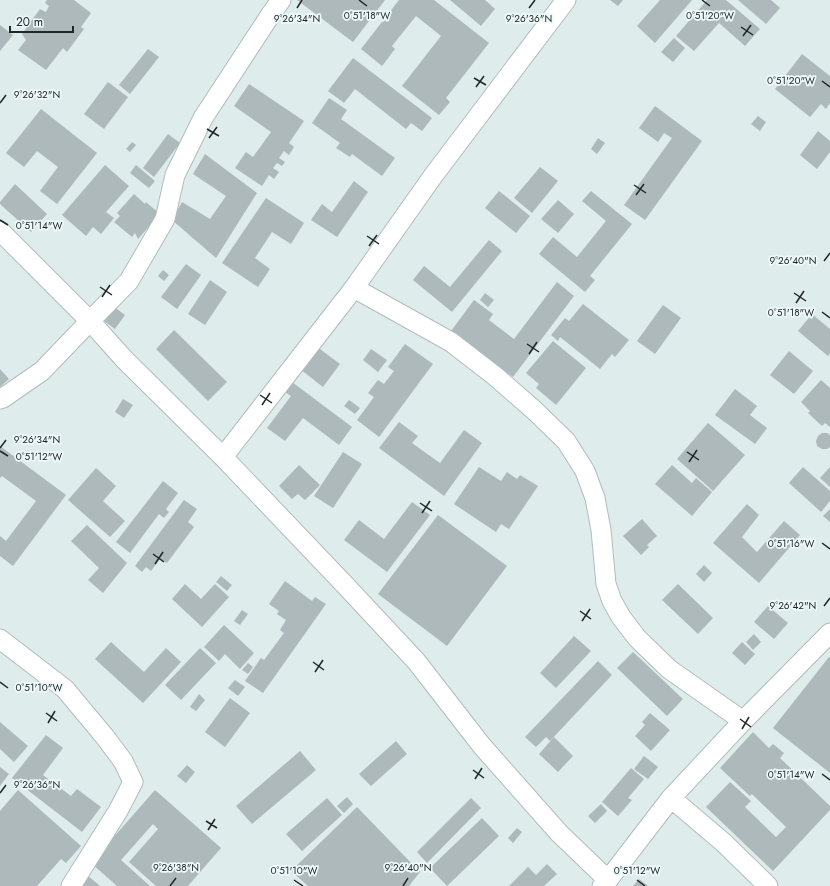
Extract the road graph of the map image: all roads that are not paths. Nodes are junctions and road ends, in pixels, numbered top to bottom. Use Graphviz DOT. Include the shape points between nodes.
graph roads {
  1 [pos="281,0"];
  2 [pos="566,0"];
  3 [pos="0,232"];
  4 [pos="354,288"];
  5 [pos="90,320"];
  6 [pos="0,399"];
  7 [pos="223,457"];
  8 [pos="830,633"];
  9 [pos="0,639"];
  10 [pos="744,721"];
  11 [pos="671,798"];
  12 [pos="605,883"];
  13 [pos="71,886"];
  14 [pos="768,886"];
  1 -- 5 [label="street" via="203,118 175,175 164,219 129,281"];
  2 -- 4 [label="street" via="433,176"];
  3 -- 5 [label="street"];
  4 -- 7 [label="street"];
  4 -- 10 [label="street" via="450,342 495,376 566,441 585,471 595,498 606,584 621,617 637,638 669,669"];
  5 -- 6 [label="street" via="42,370"];
  5 -- 7 [label="street" via="124,359"];
  7 -- 12 [label="street" via="416,661 482,746"];
  8 -- 10 [label="street"];
  9 -- 13 [label="street" via="64,689 106,737 123,761 133,782"];
  10 -- 11 [label="street"];
  11 -- 12 [label="street"];
  11 -- 14 [label="street" via="724,843"];
}
